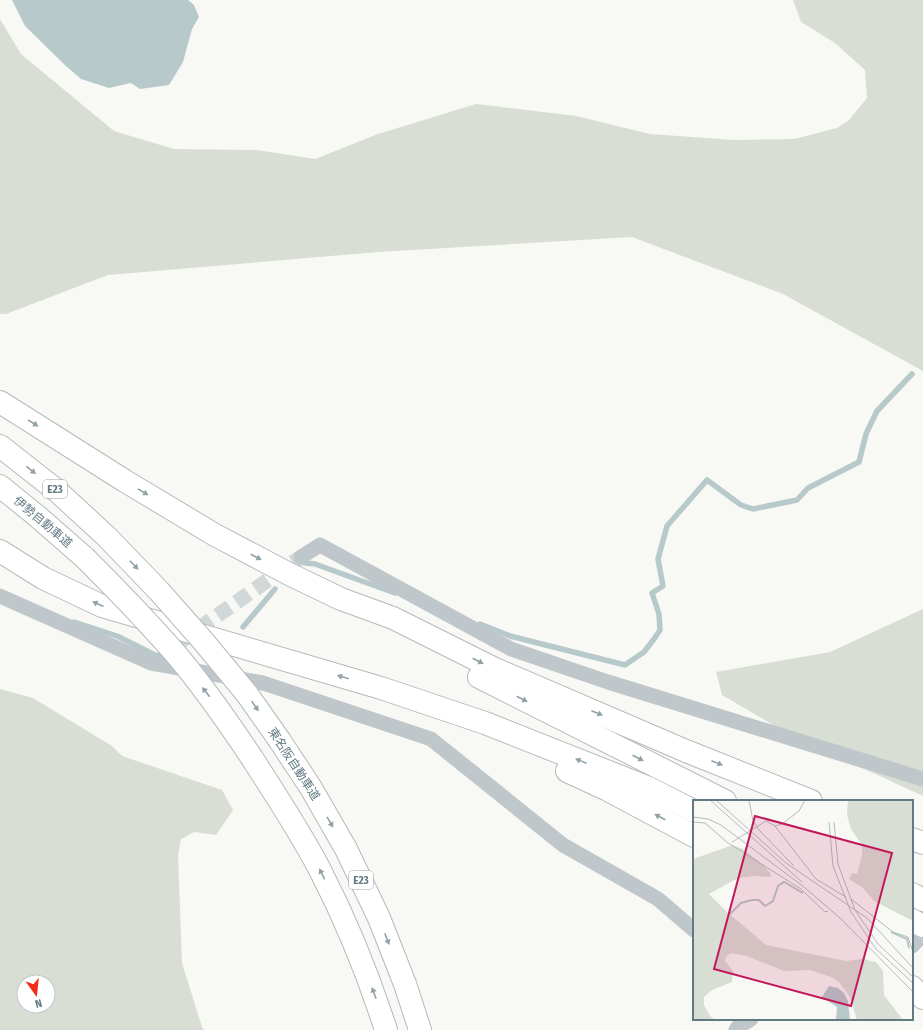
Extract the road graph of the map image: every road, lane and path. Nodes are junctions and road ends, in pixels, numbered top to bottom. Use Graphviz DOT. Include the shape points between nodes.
graph roads {
  1 [pos="0,402"];
  2 [pos="0,446"];
  3 [pos="0,486"];
  4 [pos="0,551"];
  5 [pos="301,557"];
  6 [pos="0,596"];
  7 [pos="341,599"];
  8 [pos="381,688"];
  9 [pos="923,779"];
  10 [pos="723,800"];
  11 [pos="808,800"];
  12 [pos="693,810"];
  13 [pos="693,835"];
  14 [pos="913,839"];
  15 [pos="923,843"];
  16 [pos="913,895"];
  17 [pos="923,900"];
  18 [pos="913,921"];
  19 [pos="923,926"];
  20 [pos="693,929"];
  21 [pos="923,935"];
  22 [pos="913,945"];
  23 [pos="913,988"];
  24 [pos="923,998"];
  25 [pos="749,1020"];
  26 [pos="386,1030"];
  27 [pos="420,1030"];
  28 [pos="736,1030"];
  1 -- 7 [label="highway, one-way" via="215,536"];
  2 -- 27 [label="highway, 東名阪自動車道 / E23, one-way, bridge" via="56,490 107,536 159,591 247,694 311,788 346,849 379,918"];
  26 -- 3 [label="highway, 伊勢自動車道 / E23, one-way, bridge" via="348,928 318,867 286,810 216,705 135,608 85,558"];
  8 -- 4 [label="highway, one-way" via="102,606 43,578"];
  5 -- 9 [label="street" via="320,545 511,649 608,682"];
  6 -- 20 [label="street" via="156,659 263,683 431,739 564,845 658,899"];
  7 -- 10 [label="highway, one-way" via="385,629"];
  7 -- 11 [label="highway, one-way" via="393,618 495,669 671,745"];
  12 -- 8 [label="highway, one-way" via="649,788 485,722"];
  13 -- 8 [label="highway, one-way" via="606,789"];
  14 -- 15 [label="highway"];
  16 -- 17 [label="highway"];
  18 -- 19 [label="highway"];
  21 -- 22 [label="street"];
  23 -- 24 [label="highway"];
  25 -- 28 [label="street"];
}
